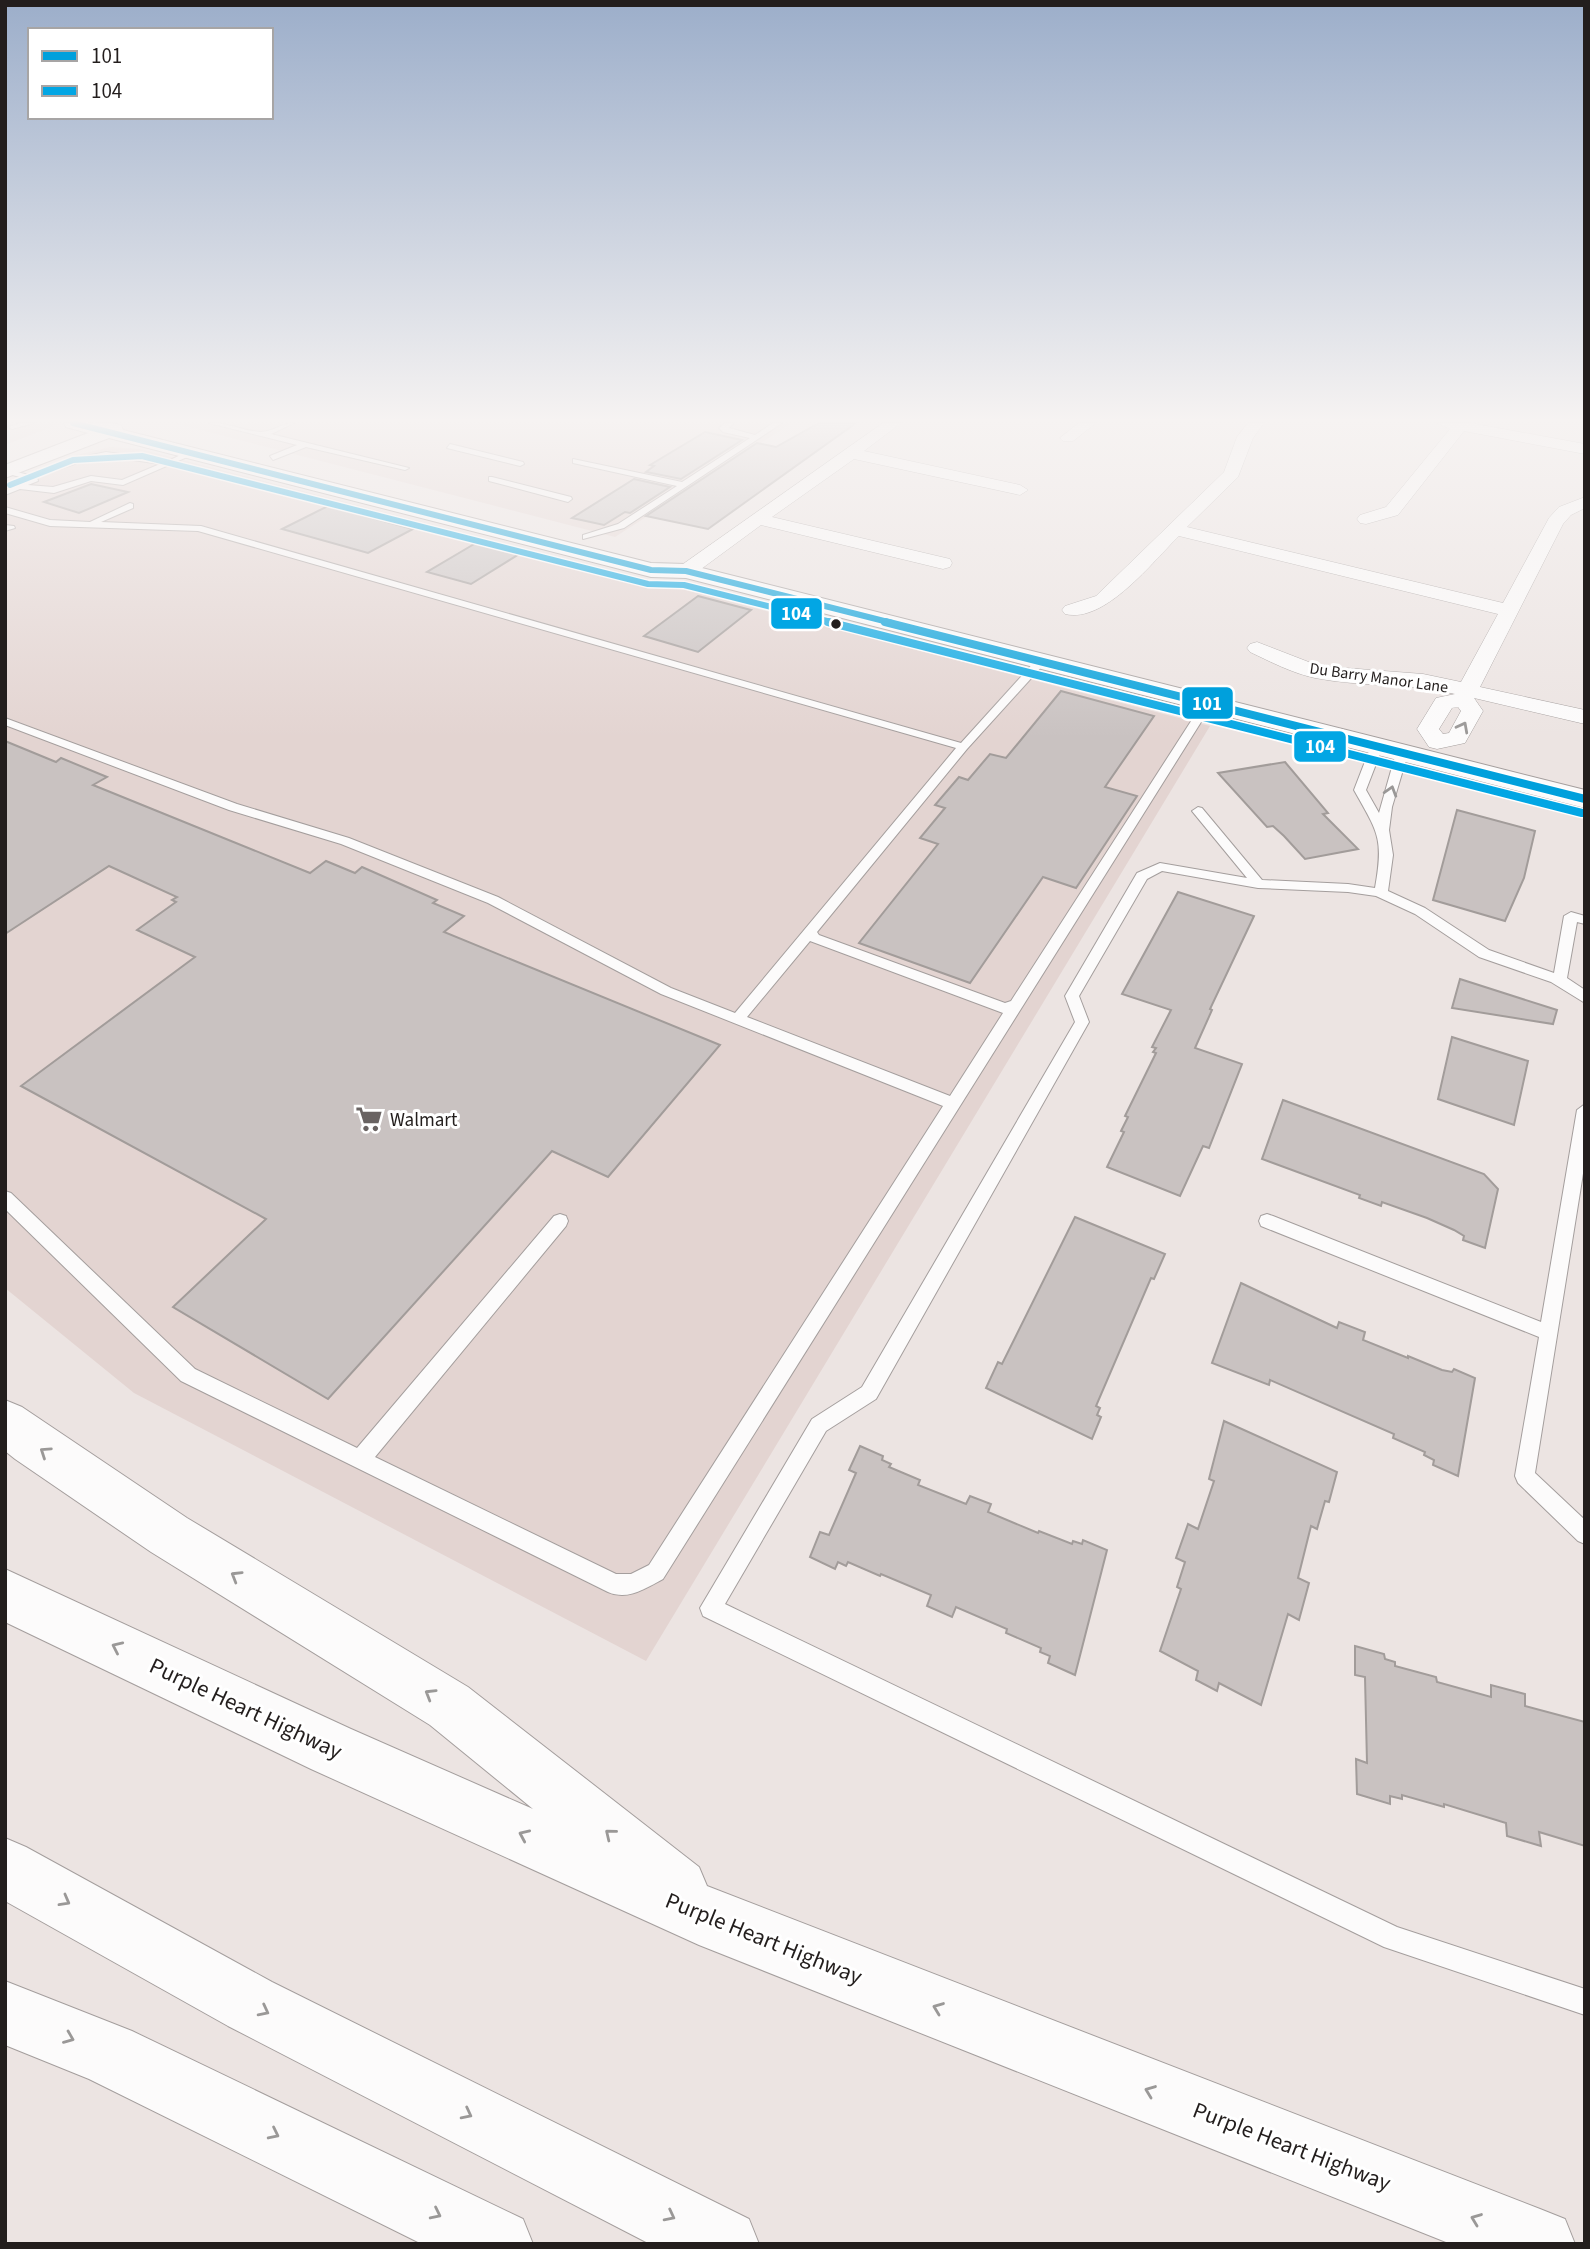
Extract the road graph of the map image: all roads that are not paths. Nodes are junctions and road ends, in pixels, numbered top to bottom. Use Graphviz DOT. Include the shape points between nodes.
graph roads {
  1 [pos="197,528"];
  2 [pos="514,528"];
  3 [pos="537,528"];
  4 [pos="615,528"];
  5 [pos="745,528"];
  6 [pos="795,528"];
  7 [pos="1552,528"];
  8 [pos="1176,530"];
  9 [pos="586,537"];
  10 [pos="943,563"];
  11 [pos="687,571"];
  12 [pos="1072,610"];
  13 [pos="1511,611"];
  14 [pos="1257,648"];
  15 [pos="1041,661"];
  16 [pos="1466,695"];
  17 [pos="1208,704"];
  18 [pos="1585,717"];
  19 [pos="5,721"];
  20 [pos="1377,746"];
  21 [pos="963,747"];
  22 [pos="1433,751"];
  23 [pos="1402,753"];
  24 [pos="1585,799"];
  25 [pos="1198,811"];
  26 [pos="1383,830"];
  27 [pos="1258,884"];
  28 [pos="1381,893"];
  29 [pos="1585,920"];
  30 [pos="810,932"];
  31 [pos="1560,980"];
  32 [pos="1585,998"];
  33 [pos="1018,1003"];
  34 [pos="738,1019"];
  35 [pos="954,1104"];
  36 [pos="1585,1110"];
  37 [pos="5,1198"];
  38 [pos="561,1221"];
  39 [pos="1267,1221"];
  40 [pos="1548,1333"];
  41 [pos="5,1422"];
  42 [pos="360,1460"];
  43 [pos="1585,1534"];
  44 [pos="5,1595"];
  45 [pos="5,1868"];
  46 [pos="720,1923"];
  47 [pos="1585,2002"];
  48 [pos="5,2012"];
  49 [pos="498,2244"];
  50 [pos="724,2244"];
  51 [pos="1540,2244"];
  1 -- 21 [label="lane"];
  2 -- 11 [label="main road" via="652,570"];
  3 -- 9 [label="main road"];
  4 -- 9 [label="lane"];
  5 -- 11 [label="street"];
  6 -- 10 [label="street"];
  7 -- 13 [label="street"];
  8 -- 12 [label="street" via="1104,600"];
  8 -- 13 [label="street"];
  9 -- 11 [label="main road" via="668,557"];
  11 -- 15 [label="main road"];
  13 -- 16 [label="street"];
  14 -- 16 [label="street, Du Barry Manor Lane" via="1317,672 1423,680"];
  15 -- 17 [label="main road"];
  15 -- 21 [label="lane"];
  16 -- 18 [label="street, Du Barry Manor Lane"];
  16 -- 22 [label="street" via="1472,711 1457,738"];
  17 -- 20 [label="main road"];
  17 -- 33 [label="lane"];
  19 -- 34 [label="lane" via="233,807 345,841 493,900 666,991"];
  20 -- 23 [label="main road"];
  20 -- 26 [label="lane" via="1360,790"];
  21 -- 30 [label="lane"];
  22 -- 23 [label="main road"];
  22 -- 24 [label="main road"];
  26 -- 23 [label="lane, one-way"];
  25 -- 27 [label="lane"];
  26 -- 28 [label="lane" via="1387,855"];
  27 -- 28 [label="lane" via="1345,886"];
  27 -- 47 [label="lane" via="1160,867 1142,876 1072,996 1082,1022 869,1393 820,1426 711,1608 1393,1938"];
  28 -- 31 [label="lane" via="1408,904 1486,955"];
  29 -- 31 [label="lane" via="1572,916"];
  30 -- 33 [label="lane" via="814,938 1004,1008"];
  30 -- 34 [label="lane"];
  31 -- 32 [label="lane"];
  33 -- 35 [label="lane"];
  34 -- 35 [label="lane"];
  35 -- 42 [label="lane" via="656,1572 632,1584 615,1586"];
  36 -- 40 [label="lane"];
  37 -- 42 [label="lane" via="187,1375"];
  38 -- 42 [label="lane"];
  39 -- 40 [label="lane"];
  40 -- 43 [label="lane" via="1525,1476"];
  46 -- 41 [label="main road, one-way" via="449,1706 169,1535"];
  46 -- 44 [label="main road, Purple Heart Highway, one-way" via="331,1749"];
  45 -- 50 [label="main road, one-way" via="250,2004"];
  51 -- 46 [label="main road, Purple Heart Highway, one-way"];
  48 -- 49 [label="main road, one-way" via="109,2054"];
}
